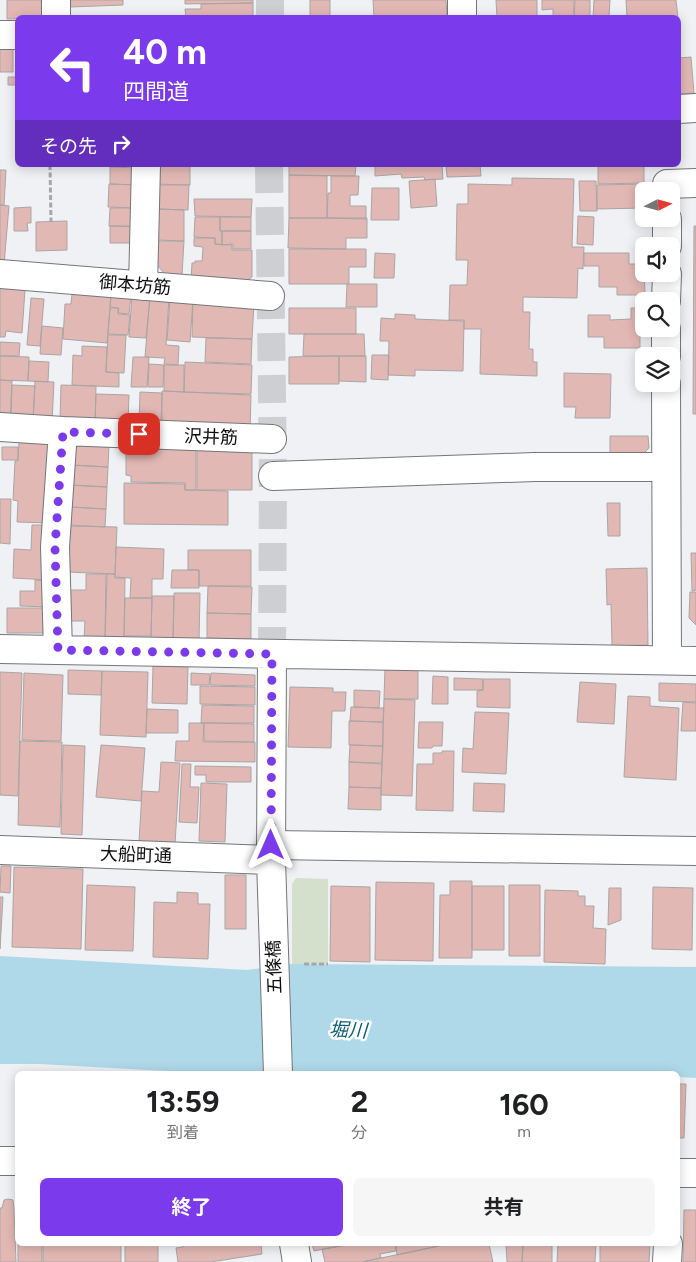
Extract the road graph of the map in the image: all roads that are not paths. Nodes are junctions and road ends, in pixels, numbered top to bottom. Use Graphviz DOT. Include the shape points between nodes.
graph roads {
  1 [pos="56,0"];
  2 [pos="462,0"];
  3 [pos="56,15"];
  4 [pos="462,15"];
  5 [pos="0,35"];
  6 [pos="15,35"];
  7 [pos="696,108"];
  8 [pos="681,109"];
  9 [pos="146,167"];
  10 [pos="665,180"];
  11 [pos="696,182"];
  12 [pos="0,274"];
  13 [pos="143,286"];
  14 [pos="270,296"];
  15 [pos="666,392"];
  16 [pos="0,427"];
  17 [pos="63,432"];
  18 [pos="272,439"];
  19 [pos="666,468"];
  20 [pos="272,476"];
  21 [pos="0,649"];
  22 [pos="58,650"];
  23 [pos="272,654"];
  24 [pos="667,660"];
  25 [pos="696,661"];
  26 [pos="0,850"];
  27 [pos="271,852"];
  28 [pos="696,852"];
  29 [pos="278,1071"];
  30 [pos="0,1161"];
  31 [pos="15,1161"];
  32 [pos="680,1172"];
  33 [pos="696,1173"];
  34 [pos="294,1246"];
  35 [pos="668,1246"];
  36 [pos="297,1262"];
  37 [pos="667,1262"];
  1 -- 3 [label="street"];
  2 -- 4 [label="street"];
  5 -- 6 [label="street"];
  7 -- 8 [label="street"];
  9 -- 13 [label="street"];
  10 -- 11 [label="street"];
  12 -- 13 [label="street, 御本坊筋"];
  13 -- 14 [label="street, 御本坊筋"];
  15 -- 19 [label="street"];
  16 -- 17 [label="street, 沢井筋"];
  17 -- 18 [label="street, 沢井筋"];
  17 -- 22 [label="street" via="55,547"];
  19 -- 20 [label="street" via="534,468"];
  19 -- 24 [label="street"];
  21 -- 22 [label="street"];
  22 -- 23 [label="street"];
  23 -- 24 [label="street"];
  23 -- 27 [label="street, 五條橋"];
  24 -- 25 [label="street"];
  26 -- 27 [label="street, 大船町通"];
  27 -- 28 [label="street, 大船町通"];
  27 -- 29 [label="street, 五條橋"];
  30 -- 31 [label="street"];
  32 -- 33 [label="street"];
  34 -- 36 [label="street"];
  35 -- 37 [label="street"];
}
